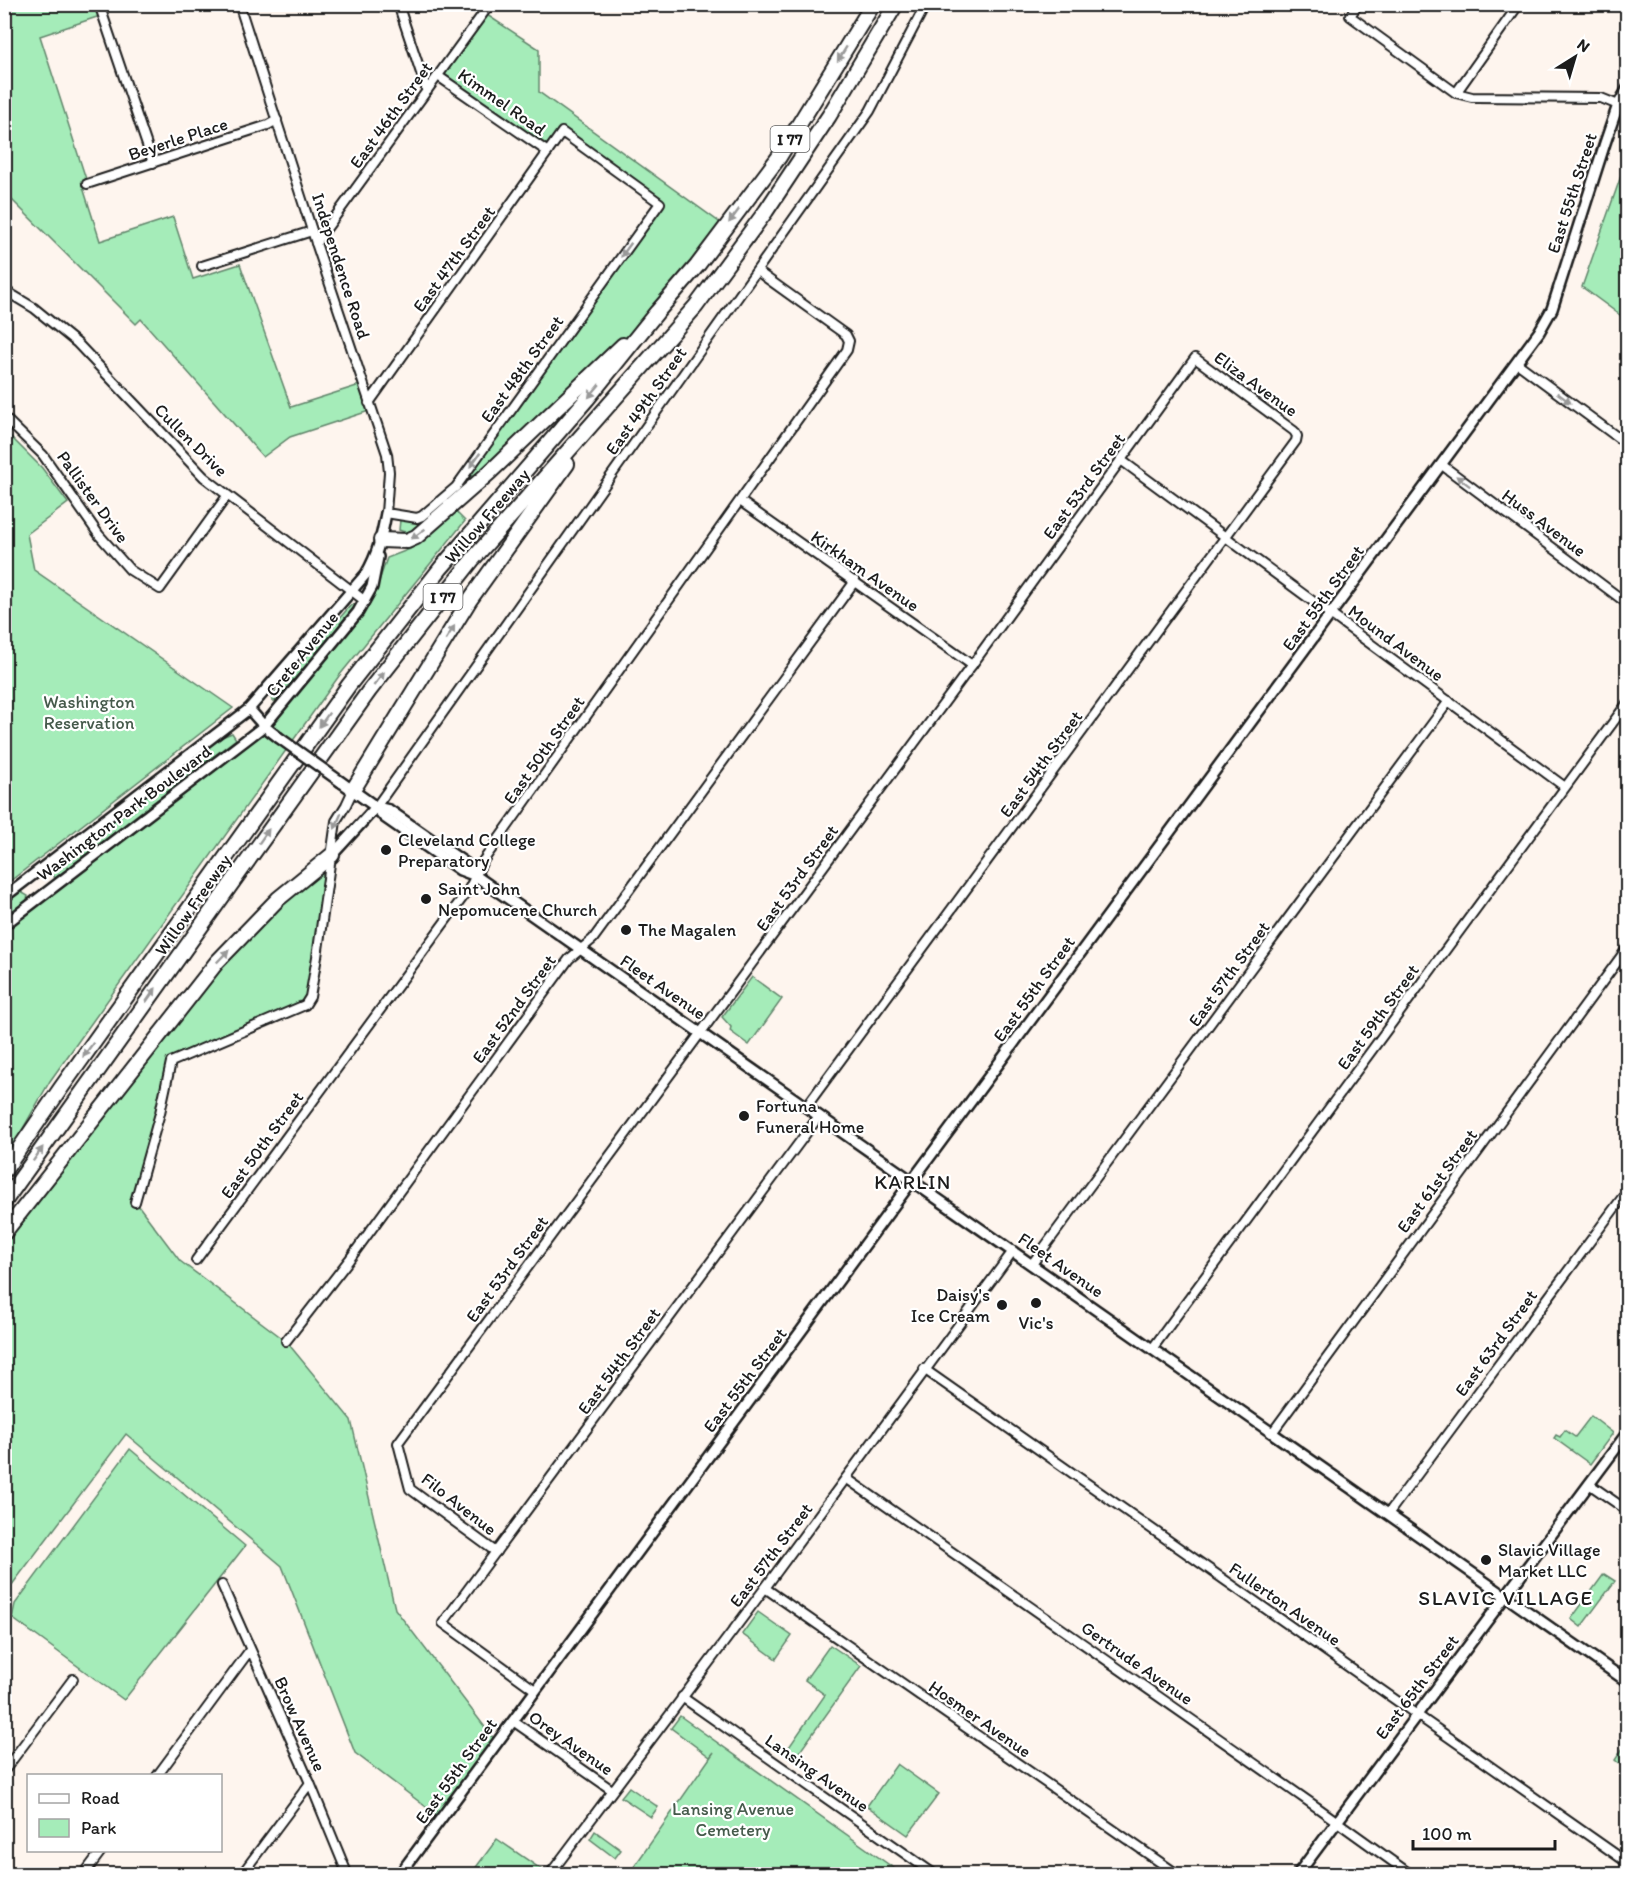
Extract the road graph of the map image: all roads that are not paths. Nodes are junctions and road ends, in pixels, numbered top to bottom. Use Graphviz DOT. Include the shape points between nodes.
graph roads {
  1 [pos="99,4"];
  2 [pos="239,4"];
  3 [pos="398,4"];
  4 [pos="490,4"];
  5 [pos="873,4"];
  6 [pos="896,4"];
  7 [pos="926,4"];
  8 [pos="1358,4"];
  9 [pos="1519,4"];
  10 [pos="438,76"];
  11 [pos="1628,88"];
  12 [pos="427,91"];
  13 [pos="1456,93"];
  14 [pos="1618,105"];
  15 [pos="1628,110"];
  16 [pos="277,120"];
  17 [pos="562,132"];
  18 [pos="548,152"];
  19 [pos="153,163"];
  20 [pos="87,184"];
  21 [pos="660,203"];
  22 [pos="312,231"];
  23 [pos="316,243"];
  24 [pos="201,266"];
  25 [pos="757,271"];
  26 [pos="4,290"];
  27 [pos="657,312"];
  28 [pos="1195,358"];
  29 [pos="1517,363"];
  30 [pos="369,403"];
  31 [pos="611,403"];
  32 [pos="4,417"];
  33 [pos="1297,436"];
  34 [pos="1628,445"];
  35 [pos="1121,460"];
  36 [pos="1442,465"];
  37 [pos="226,496"];
  38 [pos="740,501"];
  39 [pos="386,513"];
  40 [pos="1227,537"];
  41 [pos="381,540"];
  42 [pos="855,581"];
  43 [pos="352,590"];
  44 [pos="365,601"];
  45 [pos="1628,604"];
  46 [pos="1332,614"];
  47 [pos="972,665"];
  48 [pos="1449,701"];
  49 [pos="1628,702"];
  50 [pos="249,709"];
  51 [pos="264,726"];
  52 [pos="347,786"];
  53 [pos="1565,787"];
  54 [pos="376,807"];
  55 [pos="332,855"];
  56 [pos="476,876"];
  57 [pos="4,897"];
  58 [pos="4,925"];
  59 [pos="1628,947"];
  60 [pos="581,950"];
  61 [pos="699,1032"];
  62 [pos="806,1107"];
  63 [pos="819,1116"];
  64 [pos="4,1171"];
  65 [pos="913,1182"];
  66 [pos="1628,1190"];
  67 [pos="4,1202"];
  68 [pos="135,1202"];
  69 [pos="4,1233"];
  70 [pos="1013,1251"];
  71 [pos="196,1260"];
  72 [pos="1032,1264"];
  73 [pos="286,1341"];
  74 [pos="1152,1349"];
  75 [pos="924,1369"];
  76 [pos="1628,1432"];
  77 [pos="1272,1433"];
  78 [pos="398,1443"];
  79 [pos="846,1478"];
  80 [pos="1589,1484"];
  81 [pos="1628,1511"];
  82 [pos="1388,1514"];
  83 [pos="496,1552"];
  84 [pos="222,1585"];
  85 [pos="765,1588"];
  86 [pos="1505,1596"];
  87 [pos="443,1623"];
  88 [pos="250,1650"];
  89 [pos="73,1679"];
  90 [pos="1628,1682"];
  91 [pos="535,1690"];
  92 [pos="682,1697"];
  93 [pos="1417,1715"];
  94 [pos="513,1721"];
  95 [pos="4,1771"];
  96 [pos="158,1774"];
  97 [pos="310,1783"];
  98 [pos="612,1790"];
  99 [pos="1337,1822"];
  100 [pos="101,1852"];
  101 [pos="1628,1863"];
  102 [pos="84,1875"];
  103 [pos="242,1875"];
  104 [pos="350,1875"];
  105 [pos="400,1875"];
  106 [pos="550,1875"];
  107 [pos="934,1875"];
  108 [pos="1177,1875"];
  109 [pos="1298,1875"];
  110 [pos="1410,1875"];
  1 -- 19 [label="street"];
  2 -- 16 [label="street, Independence Road"];
  3 -- 12 [label="street"];
  4 -- 10 [label="street, East 46th Street"];
  5 -- 27 [label="highway, Willow Freeway / I 77, one-way" via="779,157"];
  6 -- 31 [label="highway, Willow Freeway / I 77" via="766,211 696,306"];
  7 -- 25 [label="street, East 49th Street" via="870,111"];
  8 -- 13 [label="street" via="1350,16"];
  9 -- 13 [label="street"];
  10 -- 12 [label="street, East 46th Street"];
  10 -- 18 [label="street, Kimmel Road"];
  11 -- 14 [label="street, East 55th Street"];
  12 -- 23 [label="street, East 46th Street"];
  13 -- 14 [label="street" via="1601,98"];
  14 -- 15 [label="street"];
  14 -- 29 [label="street, East 55th Street" via="1552,309"];
  16 -- 19 [label="street, Beyerle Place"];
  16 -- 22 [label="street, Independence Road"];
  17 -- 18 [label="street, East 47th Street"];
  17 -- 21 [label="street, Kimmel Road"];
  18 -- 30 [label="street, East 47th Street"];
  19 -- 20 [label="street, Beyerle Place"];
  21 -- 39 [label="street, East 48th Street, one-way" via="456,487 417,518"];
  22 -- 23 [label="street, Independence Road"];
  22 -- 24 [label="street"];
  23 -- 30 [label="street, Independence Road"];
  25 -- 38 [label="street, East 50th Street" via="849,341 847,350"];
  25 -- 54 [label="street, East 49th Street"];
  26 -- 37 [label="street, Cullen Drive" via="34,308 77,343"];
  27 -- 41 [label="highway, one-way" via="416,537 407,541"];
  27 -- 64 [label="highway, Willow Freeway / I 77, one-way" via="441,567 349,685"];
  28 -- 33 [label="street, Eliza Avenue"];
  28 -- 35 [label="street, East 53rd Street"];
  29 -- 34 [label="street, one-way"];
  29 -- 36 [label="street, East 55th Street"];
  30 -- 39 [label="street, Independence Road" via="387,454"];
  52 -- 31 [label="highway, one-way" via="469,601"];
  67 -- 31 [label="highway, Willow Freeway / I 77, one-way" via="369,691 473,558"];
  32 -- 37 [label="street, Pallister Drive" via="43,455 99,535 130,570 160,589"];
  33 -- 40 [label="street, East 54th Street"];
  35 -- 40 [label="street, Mound Avenue"];
  35 -- 47 [label="street, East 53rd Street"];
  45 -- 36 [label="street, Huss Avenue, one-way"];
  36 -- 46 [label="street, East 55th Street"];
  37 -- 43 [label="street, Cullen Drive"];
  38 -- 42 [label="street, Kirkham Avenue"];
  38 -- 56 [label="street, East 50th Street"];
  39 -- 41 [label="street, Independence Road"];
  40 -- 46 [label="street, Mound Avenue"];
  40 -- 62 [label="street, East 54th Street"];
  41 -- 43 [label="street, Independence Road" via="374,560"];
  41 -- 44 [label="street, Independence Road" via="374,581"];
  42 -- 47 [label="street, Kirkham Avenue"];
  42 -- 60 [label="street, East 52nd Street" via="619,905"];
  43 -- 44 [label="street, Cullen Drive"];
  43 -- 50 [label="street, Crete Avenue"];
  44 -- 51 [label="street, Crete Avenue"];
  46 -- 48 [label="street, Mound Avenue"];
  46 -- 65 [label="street, East 55th Street"];
  47 -- 61 [label="street, East 53rd Street"];
  48 -- 53 [label="street, Mound Avenue"];
  48 -- 72 [label="street, East 57th Street"];
  49 -- 53 [label="street, East 59th Street"];
  50 -- 51 [label="street, Fleet Avenue"];
  50 -- 57 [label="street, Washington Park Boulevard"];
  51 -- 52 [label="street, Fleet Avenue, bridge"];
  51 -- 58 [label="street, Washington Park Boulevard"];
  52 -- 54 [label="street, Fleet Avenue"];
  52 -- 55 [label="street, one-way" via="346,805 336,821"];
  53 -- 74 [label="street, East 59th Street"];
  54 -- 55 [label="street"];
  54 -- 56 [label="street, Fleet Avenue" via="407,822 465,863"];
  55 -- 68 [label="street" via="310,997 305,1005 171,1062"];
  69 -- 55 [label="highway, one-way" via="218,962 278,899"];
  56 -- 60 [label="street, Fleet Avenue"];
  56 -- 71 [label="street, East 50th Street"];
  59 -- 77 [label="street, East 61st Street"];
  60 -- 61 [label="street, Fleet Avenue"];
  60 -- 73 [label="street, East 52nd Street" via="569,959"];
  61 -- 62 [label="street, Fleet Avenue"];
  61 -- 78 [label="street, East 53rd Street"];
  62 -- 63 [label="street, Fleet Avenue"];
  63 -- 65 [label="street, Fleet Avenue"];
  63 -- 83 [label="street, East 54th Street"];
  65 -- 70 [label="street, Fleet Avenue"];
  65 -- 91 [label="street, East 55th Street"];
  66 -- 82 [label="street, East 63rd Street"];
  70 -- 72 [label="street, Fleet Avenue"];
  70 -- 75 [label="street, East 57th Street"];
  72 -- 74 [label="street, Fleet Avenue"];
  74 -- 77 [label="street, Fleet Avenue"];
  75 -- 79 [label="street, East 57th Street"];
  75 -- 93 [label="street, Fullerton Avenue"];
  76 -- 80 [label="street, East 65th Street"];
  77 -- 82 [label="street, Fleet Avenue"];
  78 -- 83 [label="street, Filo Avenue" via="410,1490"];
  79 -- 85 [label="street, East 57th Street"];
  79 -- 99 [label="street, Gertrude Avenue"];
  80 -- 81 [label="street"];
  80 -- 86 [label="street, East 65th Street"];
  82 -- 86 [label="street, Fleet Avenue"];
  83 -- 87 [label="street, East 54th Street"];
  84 -- 88 [label="street, Brow Avenue"];
  85 -- 92 [label="street, East 57th Street"];
  85 -- 108 [label="street, Hosmer Avenue"];
  86 -- 90 [label="street, Fleet Avenue"];
  86 -- 93 [label="street, East 65th Street"];
  87 -- 91 [label="street, Orey Avenue"];
  88 -- 96 [label="street"];
  88 -- 97 [label="street, Brow Avenue"];
  89 -- 95 [label="street"];
  91 -- 94 [label="street, East 55th Street"];
  92 -- 98 [label="street, East 57th Street"];
  92 -- 107 [label="street, Lansing Avenue"];
  93 -- 99 [label="street, East 65th Street"];
  93 -- 101 [label="street, Fullerton Avenue"];
  94 -- 98 [label="street, Orey Avenue"];
  94 -- 105 [label="street, East 55th Street"];
  97 -- 103 [label="street"];
  97 -- 104 [label="street, Brow Avenue"];
  98 -- 106 [label="street, East 57th Street"];
  99 -- 109 [label="street, East 65th Street"];
  99 -- 110 [label="street, Gertrude Avenue"];
  100 -- 102 [label="street"];
}
